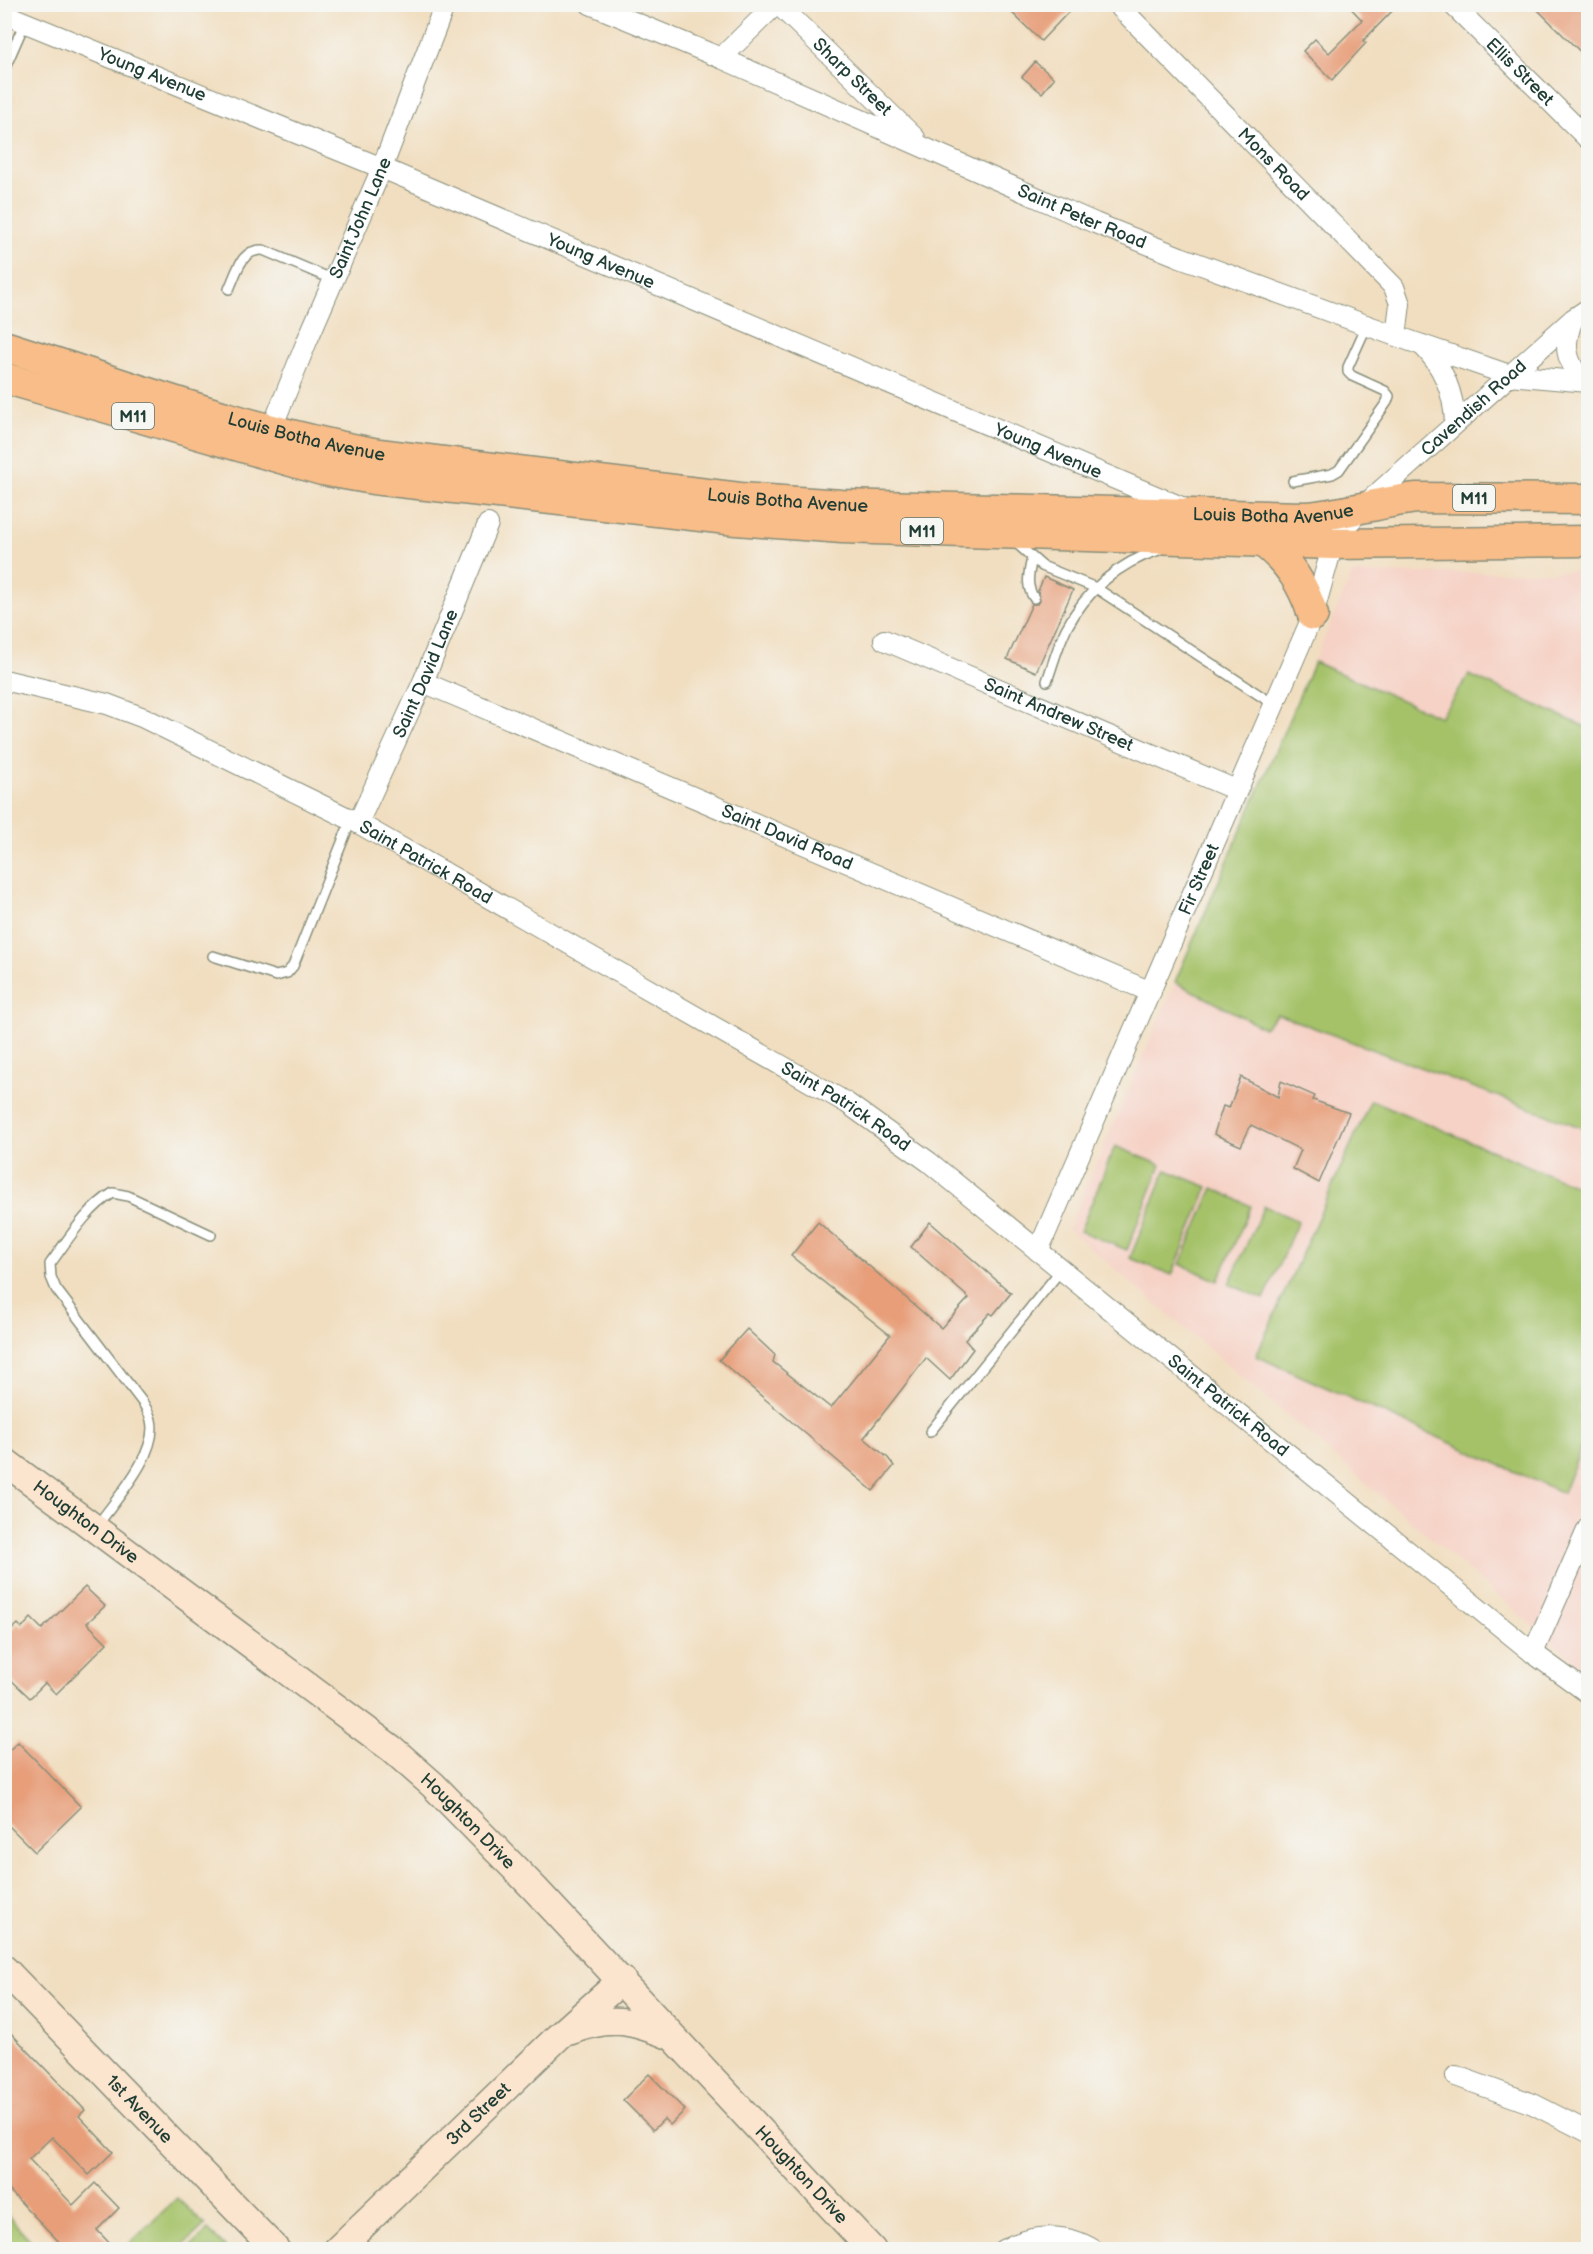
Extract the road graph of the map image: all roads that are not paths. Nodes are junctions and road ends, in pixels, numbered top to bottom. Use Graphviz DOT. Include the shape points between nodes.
graph roads {
  1 [pos="445,4"];
  2 [pos="590,4"];
  3 [pos="777,4"];
  4 [pos="1117,4"];
  5 [pos="1452,4"];
  6 [pos="4,14"];
  7 [pos="25,22"];
  8 [pos="721,58"];
  9 [pos="4,70"];
  10 [pos="1588,139"];
  11 [pos="926,148"];
  12 [pos="382,168"];
  13 [pos="334,280"];
  14 [pos="229,289"];
  15 [pos="1581,314"];
  16 [pos="1367,326"];
  17 [pos="1395,336"];
  18 [pos="1420,344"];
  19 [pos="4,346"];
  20 [pos="1509,375"];
  21 [pos="4,378"];
  22 [pos="1585,381"];
  23 [pos="1455,423"];
  24 [pos="272,430"];
  25 [pos="1293,481"];
  26 [pos="1588,499"];
  27 [pos="1360,509"];
  28 [pos="1196,513"];
  29 [pos="488,524"];
  30 [pos="1006,533"];
  31 [pos="1218,539"];
  32 [pos="1588,541"];
  33 [pos="1263,542"];
  34 [pos="1334,544"];
  35 [pos="1032,558"];
  36 [pos="1096,588"];
  37 [pos="1034,598"];
  38 [pos="1313,615"];
  39 [pos="884,640"];
  40 [pos="4,680"];
  41 [pos="1047,681"];
  42 [pos="423,682"];
  43 [pos="1273,704"];
  44 [pos="1236,790"];
  45 [pos="355,821"];
  46 [pos="213,956"];
  47 [pos="1151,992"];
  48 [pos="211,1235"];
  49 [pos="1038,1251"];
  50 [pos="1061,1270"];
  51 [pos="930,1432"];
  52 [pos="4,1461"];
  53 [pos="95,1528"];
  54 [pos="1588,1528"];
  55 [pos="1533,1653"];
  56 [pos="1588,1693"];
  57 [pos="4,1970"];
  58 [pos="622,1980"];
  59 [pos="558,2037"];
  60 [pos="674,2038"];
  61 [pos="1456,2076"];
  62 [pos="1588,2132"];
  63 [pos="276,2250"];
  64 [pos="337,2250"];
  65 [pos="872,2250"];
  66 [pos="1003,2250"];
  67 [pos="1094,2250"];
  1 -- 12 [label="street, Saint John Lane"];
  2 -- 8 [label="street, Saint Peter Road"];
  3 -- 8 [label="street"];
  3 -- 11 [label="street, Sharp Street"];
  4 -- 17 [label="street, Mons Road" via="1394,287 1400,304"];
  5 -- 10 [label="street, Ellis Street"];
  6 -- 7 [label="street, Young Avenue"];
  7 -- 9 [label="lane"];
  7 -- 12 [label="street, Young Avenue"];
  8 -- 11 [label="street, Saint Peter Road"];
  11 -- 16 [label="street, Saint Peter Road" via="1095,223"];
  12 -- 13 [label="street, Saint John Lane"];
  12 -- 28 [label="street, Young Avenue"];
  13 -- 14 [label="lane" via="256,250 244,256"];
  13 -- 24 [label="street, Saint John Lane"];
  15 -- 20 [label="street, Cavendish Road"];
  15 -- 22 [label="street" via="1567,335 1566,351 1571,367"];
  16 -- 17 [label="street, Saint Peter Road"];
  16 -- 25 [label="lane" via="1348,372 1385,391 1389,396 1387,402 1340,470"];
  17 -- 18 [label="street, Saint Peter Road"];
  18 -- 20 [label="street, Saint Peter Road"];
  18 -- 23 [label="street" via="1443,374 1454,404"];
  19 -- 24 [label="main road, Louis Botha Avenue / M11"];
  20 -- 22 [label="street, Saint Peter Road"];
  20 -- 23 [label="street, Cavendish Road"];
  21 -- 30 [label="main road, Louis Botha Avenue / M11" via="302,465 373,479 747,521"];
  23 -- 27 [label="street, Cavendish Road"];
  24 -- 28 [label="main road, Louis Botha Avenue / M11" via="379,454 740,498 842,505"];
  26 -- 27 [label="main road, Louis Botha Avenue / M11" via="1417,498"];
  27 -- 28 [label="main road, Louis Botha Avenue / M11" via="1305,517"];
  27 -- 34 [label="street, Fir Street"];
  29 -- 42 [label="street, Saint David Lane"];
  30 -- 31 [label="main road, Louis Botha Avenue / M11"];
  30 -- 35 [label="lane"];
  31 -- 33 [label="main road, Louis Botha Avenue / M11"];
  31 -- 36 [label="lane" via="1167,547 1132,559"];
  32 -- 34 [label="main road, Louis Botha Avenue / M11"];
  33 -- 34 [label="main road, Louis Botha Avenue / M11"];
  33 -- 38 [label="main road" via="1300,581"];
  34 -- 38 [label="street, Fir Street"];
  35 -- 36 [label="lane" via="1053,572"];
  35 -- 37 [label="lane" via="1028,581"];
  36 -- 41 [label="lane" via="1069,615"];
  36 -- 43 [label="lane"];
  38 -- 43 [label="street, Fir Street"];
  39 -- 44 [label="street, Saint Andrew Street"];
  40 -- 45 [label="street, Saint Patrick Road" via="107,704 144,718"];
  42 -- 45 [label="street, Saint David Lane"];
  42 -- 47 [label="street, Saint David Road"];
  43 -- 44 [label="street, Fir Street"];
  44 -- 47 [label="street, Fir Street"];
  45 -- 46 [label="lane" via="287,974 276,976"];
  45 -- 49 [label="street, Saint Patrick Road" via="847,1103 929,1162"];
  47 -- 49 [label="street, Fir Street"];
  48 -- 53 [label="lane" via="128,1196 113,1193 90,1212 50,1264 56,1289 144,1403 152,1420 147,1455"];
  49 -- 50 [label="street, Saint Patrick Road"];
  50 -- 51 [label="lane"];
  50 -- 55 [label="street, Saint Patrick Road"];
  52 -- 53 [label="street, Houghton Drive"];
  53 -- 58 [label="street, Houghton Drive" via="400,1756 433,1785"];
  54 -- 55 [label="street"];
  55 -- 56 [label="street, Saint Patrick Road"];
  57 -- 63 [label="street, 1st Avenue"];
  58 -- 59 [label="street, 3rd Street"];
  58 -- 60 [label="street, Houghton Drive"];
  59 -- 60 [label="street" via="589,2024 614,2020 640,2024"];
  59 -- 64 [label="street, 3rd Street"];
  60 -- 65 [label="street, Houghton Drive"];
  61 -- 62 [label="street" via="1533,2104"];
  66 -- 67 [label="street" via="1028,2240 1058,2236"];
}
